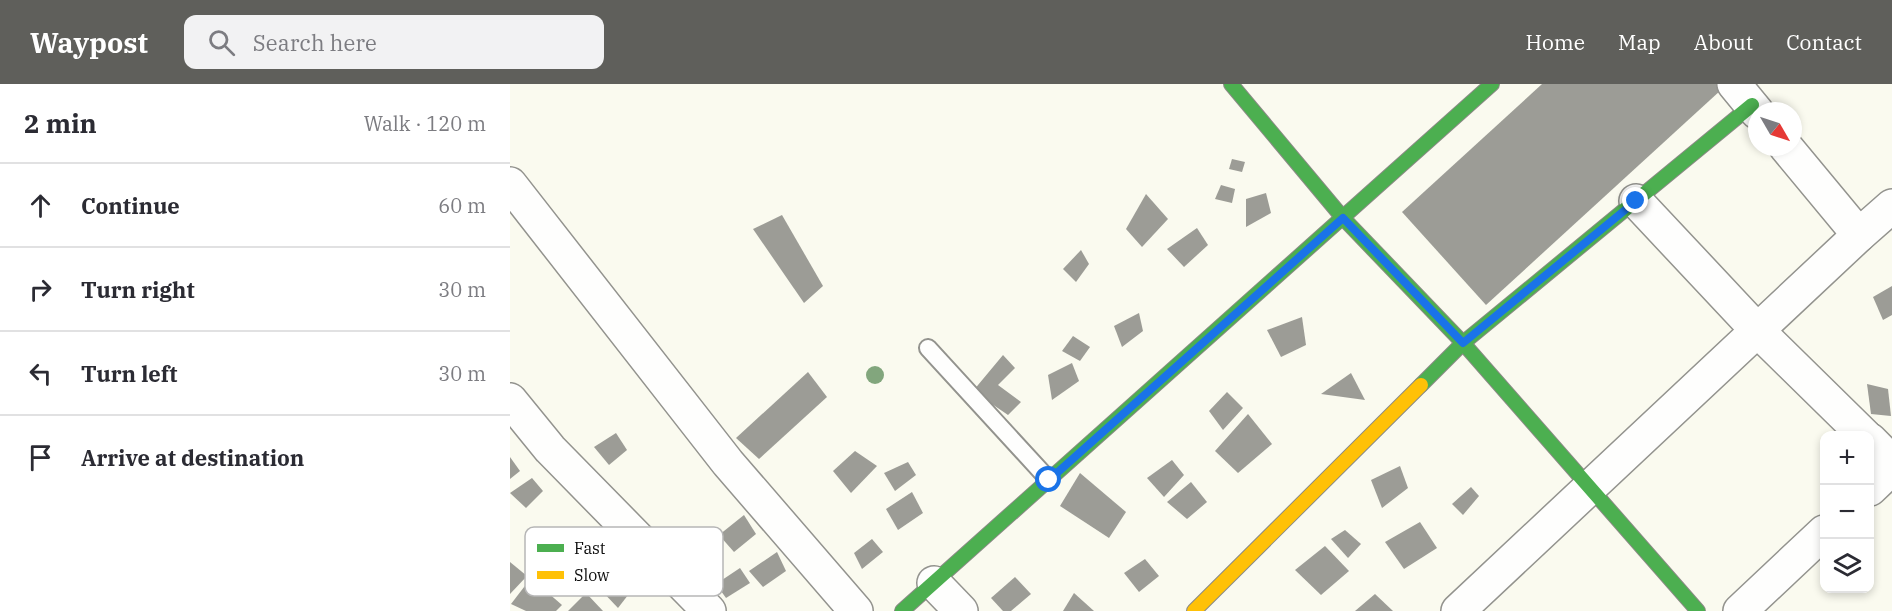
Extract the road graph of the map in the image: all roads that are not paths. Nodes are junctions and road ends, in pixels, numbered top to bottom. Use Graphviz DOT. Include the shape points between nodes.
graph roads {
  1 [pos="1231,84"];
  2 [pos="1492,84"];
  3 [pos="1748,100"];
  4 [pos="1793,156"];
  5 [pos="510,184"];
  6 [pos="1636,201"];
  7 [pos="1892,206"];
  8 [pos="1343,218"];
  9 [pos="1859,235"];
  10 [pos="1757,330"];
  11 [pos="1463,343"];
  12 [pos="928,348"];
  13 [pos="510,400"];
  14 [pos="1861,431"];
  15 [pos="1874,445"];
  16 [pos="1892,462"];
  17 [pos="1892,468"];
  18 [pos="1049,480"];
  19 [pos="1873,485"];
  20 [pos="1590,487"];
  21 [pos="627,527"];
  22 [pos="1820,536"];
  23 [pos="934,583"];
  24 [pos="694,596"];
  25 [pos="709,611"];
  26 [pos="856,611"];
  27 [pos="902,611"];
  28 [pos="961,611"];
  29 [pos="1194,611"];
  30 [pos="1458,611"];
  31 [pos="1698,611"];
  32 [pos="1740,611"];
  1 -- 8 [label="street"];
  2 -- 8 [label="street"];
  3 -- 6 [label="street"];
  4 -- 9 [label="street"];
  5 -- 26 [label="street" via="728,463"];
  6 -- 10 [label="street"];
  6 -- 11 [label="street"];
  7 -- 9 [label="street"];
  8 -- 11 [label="street"];
  8 -- 18 [label="street"];
  9 -- 10 [label="street"];
  10 -- 14 [label="street"];
  10 -- 20 [label="street"];
  11 -- 20 [label="street"];
  11 -- 29 [label="street"];
  12 -- 18 [label="lane"];
  13 -- 21 [label="street" via="550,449"];
  15 -- 16 [label="street"];
  17 -- 19 [label="street"];
  18 -- 23 [label="street"];
  20 -- 30 [label="street"];
  20 -- 31 [label="street"];
  22 -- 32 [label="street"];
  23 -- 27 [label="street"];
  23 -- 28 [label="street"];
  24 -- 25 [label="street"];
}
